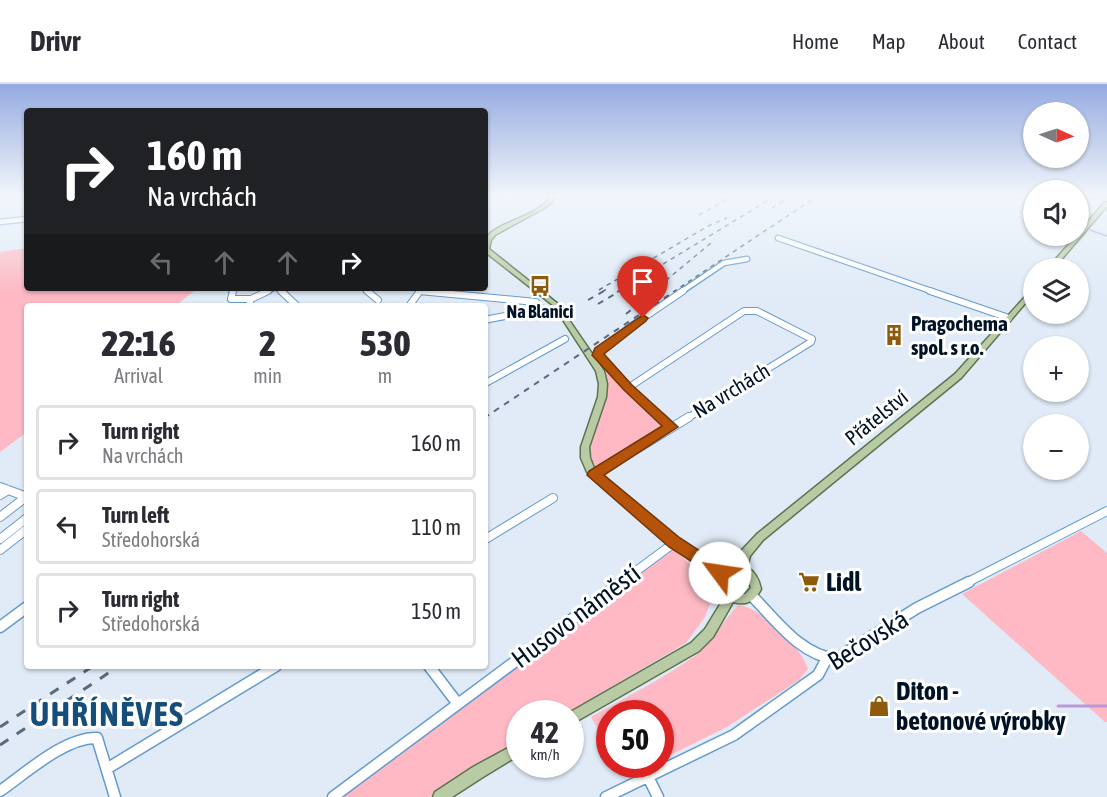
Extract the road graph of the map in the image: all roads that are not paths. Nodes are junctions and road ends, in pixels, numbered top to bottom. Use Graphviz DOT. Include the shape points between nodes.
graph roads {
  1 [pos="502,228"];
  2 [pos="1085,228"];
  3 [pos="778,238"];
  4 [pos="488,240"];
  5 [pos="488,252"];
  6 [pos="1060,258"];
  7 [pos="747,259"];
  8 [pos="232,291"];
  9 [pos="267,291"];
  10 [pos="281,291"];
  11 [pos="368,291"];
  12 [pos="374,291"];
  13 [pos="427,291"];
  14 [pos="458,291"];
  15 [pos="370,293"];
  16 [pos="456,295"];
  17 [pos="251,299"];
  18 [pos="378,300"];
  19 [pos="1023,302"];
  20 [pos="250,303"];
  21 [pos="294,303"];
  22 [pos="1009,318"];
  23 [pos="488,319"];
  24 [pos="565,339"];
  25 [pos="488,383"];
  26 [pos="628,388"];
  27 [pos="671,427"];
  28 [pos="594,475"];
  29 [pos="4,488"];
  30 [pos="24,494"];
  31 [pos="0,495"];
  32 [pos="24,495"];
  33 [pos="554,498"];
  34 [pos="1107,511"];
  35 [pos="0,517"];
  36 [pos="24,520"];
  37 [pos="24,531"];
  38 [pos="488,538"];
  39 [pos="0,539"];
  40 [pos="674,543"];
  41 [pos="0,550"];
  42 [pos="741,568"];
  43 [pos="720,573"];
  44 [pos="752,596"];
  45 [pos="730,597"];
  46 [pos="24,609"];
  47 [pos="0,627"];
  48 [pos="826,660"];
  49 [pos="271,669"];
  50 [pos="431,669"];
  51 [pos="458,704"];
  52 [pos="584,712"];
  53 [pos="506,756"];
  54 [pos="674,764"];
  55 [pos="108,768"];
  56 [pos="646,778"];
  57 [pos="648,778"];
  58 [pos="0,791"];
  59 [pos="115,797"];
  60 [pos="333,797"];
  61 [pos="440,797"];
  62 [pos="606,797"];
  63 [pos="658,797"];
  1 -- 4 [label="main road"];
  2 -- 6 [label="main road"];
  3 -- 22 [label="street"];
  5 -- 28 [label="main road" via="561,311 600,370 603,398 583,451"];
  7 -- 26 [label="street" via="724,263 600,351 600,359"];
  8 -- 17 [label="street" via="231,299"];
  9 -- 17 [label="street"];
  10 -- 21 [label="street"];
  11 -- 15 [label="street"];
  12 -- 15 [label="street"];
  13 -- 16 [label="street"];
  14 -- 16 [label="street"];
  15 -- 18 [label="street"];
  16 -- 23 [label="street" via="536,302 542,309"];
  17 -- 20 [label="street"];
  19 -- 22 [label="main road, Přátelství"];
  22 -- 42 [label="main road, Přátelství" via="958,376 760,537 746,554"];
  24 -- 25 [label="street"];
  26 -- 27 [label="street"];
  26 -- 27 [label="street, Na vrchách" via="744,311 757,311 810,337 811,342"];
  27 -- 28 [label="street, Na vrchách"];
  28 -- 40 [label="main road"];
  29 -- 30 [label="street"];
  29 -- 31 [label="street"];
  32 -- 35 [label="street"];
  33 -- 38 [label="street"];
  34 -- 48 [label="street, Bečovská" via="917,608 844,656"];
  36 -- 39 [label="street"];
  37 -- 41 [label="street"];
  40 -- 43 [label="main road"];
  40 -- 51 [label="street, Husovo náměstí"];
  42 -- 43 [label="main road" via="731,567"];
  42 -- 44 [label="main road" via="755,581"];
  43 -- 45 [label="main road" via="719,585"];
  44 -- 45 [label="main road"];
  44 -- 48 [label="street" via="806,648"];
  45 -- 52 [label="main road" via="709,633 695,647"];
  46 -- 47 [label="street"];
  48 -- 54 [label="street, Bečovská" via="818,675 734,735"];
  49 -- 55 [label="street"];
  50 -- 51 [label="street"];
  51 -- 60 [label="street, Husovo náměstí"];
  53 -- 61 [label="main road"];
  55 -- 58 [label="street" via="97,738 86,736"];
  55 -- 59 [label="street"];
  56 -- 62 [label="street, Bečovská"];
  57 -- 63 [label="street"];
}
